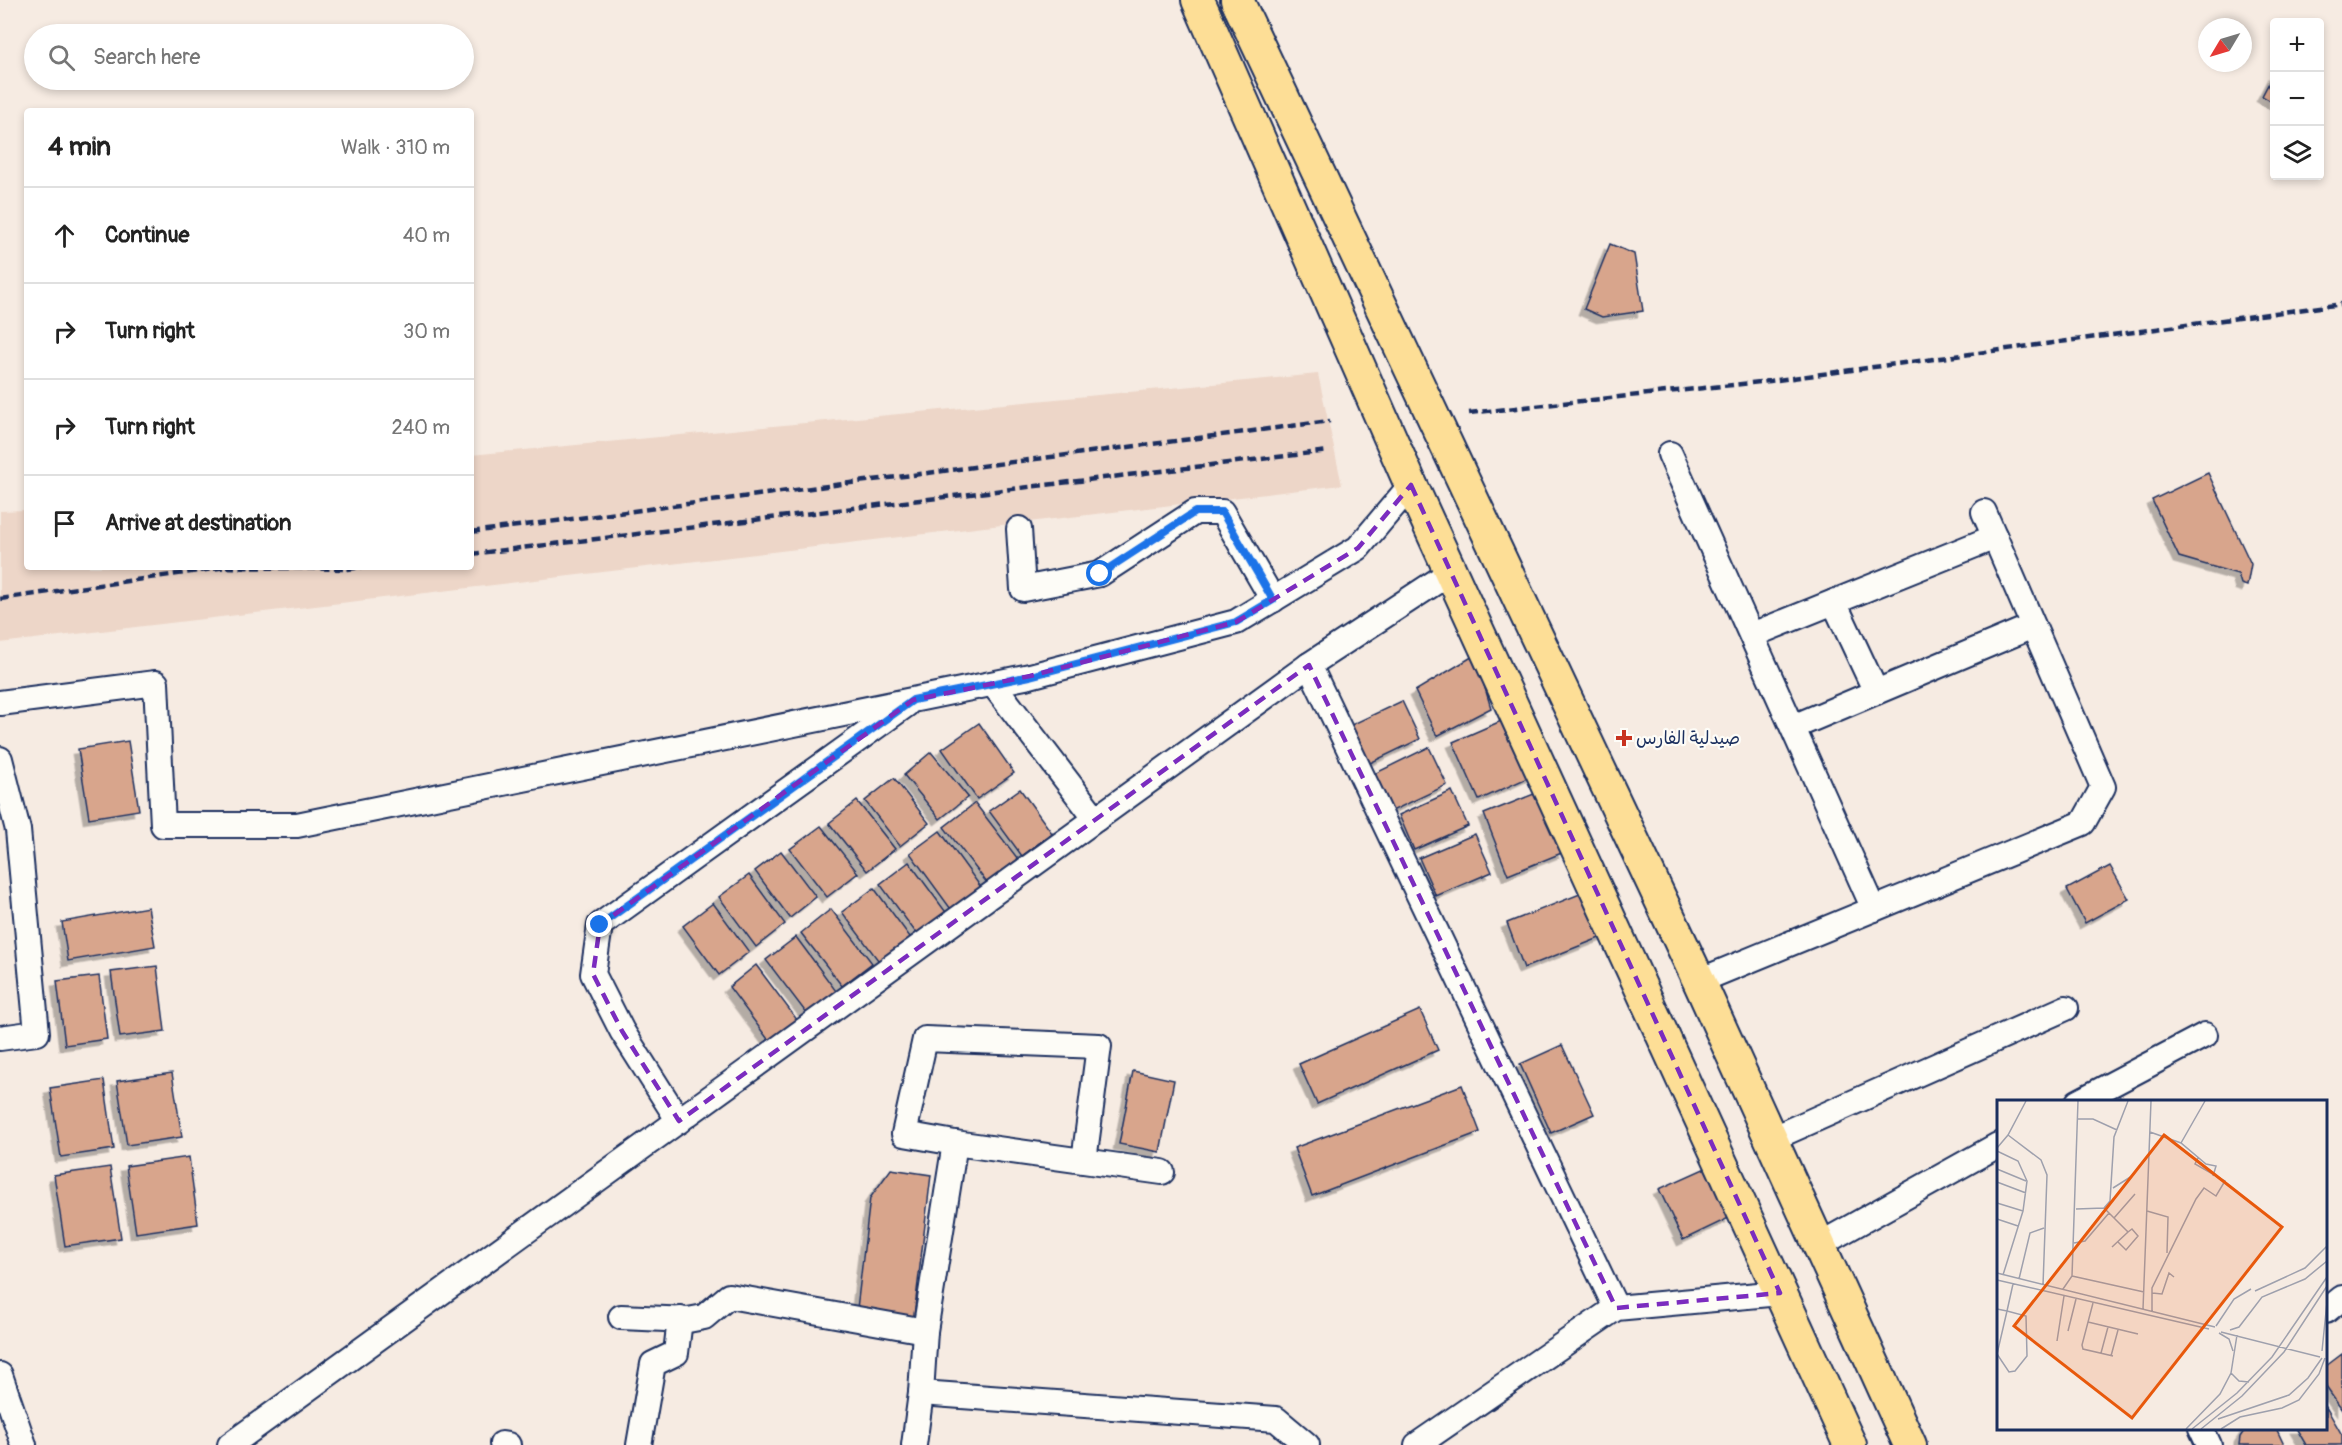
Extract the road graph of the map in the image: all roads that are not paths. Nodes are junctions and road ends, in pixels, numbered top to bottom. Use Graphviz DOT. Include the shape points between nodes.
graph roads {
  1 [pos="1198,0"];
  2 [pos="1237,0"];
  3 [pos="1670,454"];
  4 [pos="1411,485"];
  5 [pos="1984,512"];
  6 [pos="1019,529"];
  7 [pos="1995,537"];
  8 [pos="1451,572"];
  9 [pos="1273,600"];
  10 [pos="1834,602"];
  11 [pos="2033,626"];
  12 [pos="1752,635"];
  13 [pos="1309,665"];
  14 [pos="993,684"];
  15 [pos="1876,692"];
  16 [pos="913,700"];
  17 [pos="0,703"];
  18 [pos="1793,727"];
  19 [pos="0,759"];
  20 [pos="1096,819"];
  21 [pos="9,831"];
  22 [pos="1874,909"];
  23 [pos="1699,981"];
  24 [pos="2066,1008"];
  25 [pos="2205,1035"];
  26 [pos="0,1038"];
  27 [pos="2080,1100"];
  28 [pos="678,1121"];
  29 [pos="1771,1139"];
  30 [pos="955,1143"];
  31 [pos="1997,1146"];
  32 [pos="1084,1161"];
  33 [pos="1162,1172"];
  34 [pos="1819,1245"];
  35 [pos="1780,1293"];
  36 [pos="2342,1298"];
  37 [pos="1616,1308"];
  38 [pos="2327,1309"];
  39 [pos="621,1317"];
  40 [pos="680,1320"];
  41 [pos="925,1331"];
  42 [pos="0,1375"];
  43 [pos="921,1393"];
  44 [pos="2202,1430"];
  45 [pos="24,1445"];
  46 [pos="230,1445"];
  47 [pos="639,1445"];
  48 [pos="914,1445"];
  49 [pos="1307,1445"];
  50 [pos="1417,1445"];
  51 [pos="1850,1445"];
  52 [pos="1911,1445"];
  53 [pos="2208,1445"];
  1 -- 4 [label="main road"];
  2 -- 23 [label="main road"];
  3 -- 12 [label="street"];
  4 -- 8 [label="main road"];
  4 -- 9 [label="street" via="1358,548"];
  5 -- 7 [label="street"];
  6 -- 9 [label="street" via="1023,589 1100,574 1195,512 1222,512"];
  7 -- 10 [label="street"];
  7 -- 11 [label="street"];
  8 -- 13 [label="street"];
  8 -- 35 [label="main road"];
  9 -- 14 [label="street" via="1236,622"];
  10 -- 12 [label="street"];
  10 -- 15 [label="street"];
  11 -- 15 [label="street"];
  11 -- 22 [label="street" via="2103,787 2098,796 2082,823"];
  12 -- 18 [label="street"];
  13 -- 20 [label="street"];
  13 -- 37 [label="street"];
  14 -- 16 [label="street"];
  14 -- 20 [label="street"];
  15 -- 18 [label="street"];
  16 -- 17 [label="street" via="297,825 164,825 156,683"];
  16 -- 28 [label="street" via="600,925 593,974 622,1031"];
  18 -- 22 [label="street"];
  19 -- 21 [label="street"];
  20 -- 28 [label="street"];
  21 -- 26 [label="street" via="37,1033"];
  22 -- 23 [label="street"];
  23 -- 29 [label="main road"];
  24 -- 29 [label="street"];
  25 -- 27 [label="street"];
  28 -- 46 [label="street"];
  29 -- 34 [label="main road"];
  30 -- 32 [label="street"];
  30 -- 32 [label="street" via="904,1134 925,1039 1099,1046"];
  30 -- 41 [label="street"];
  31 -- 34 [label="street"];
  32 -- 33 [label="street"];
  34 -- 52 [label="main road"];
  35 -- 37 [label="street"];
  35 -- 51 [label="main road"];
  36 -- 38 [label="street"];
  37 -- 50 [label="street"];
  39 -- 40 [label="street"];
  40 -- 41 [label="street" via="704,1317 729,1296"];
  40 -- 47 [label="street" via="676,1353 653,1364"];
  41 -- 43 [label="street"];
  42 -- 45 [label="street"];
  43 -- 48 [label="street"];
  43 -- 49 [label="street" via="1276,1419"];
  44 -- 53 [label="street"];
}
